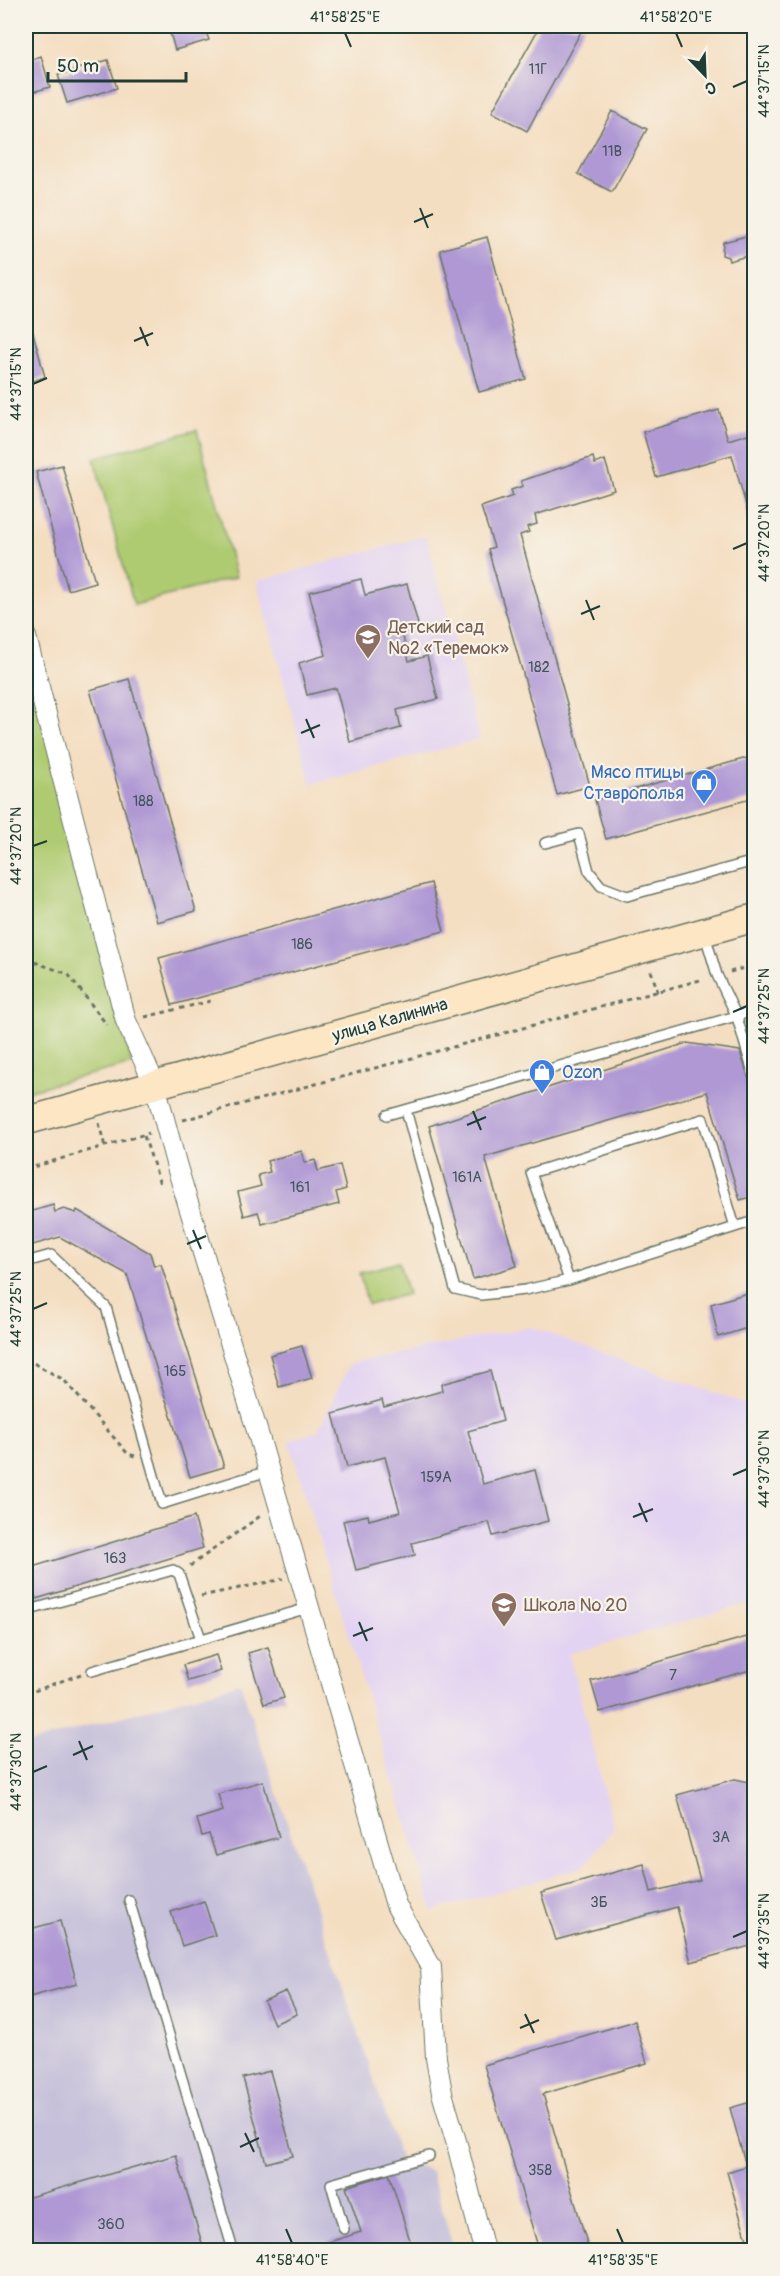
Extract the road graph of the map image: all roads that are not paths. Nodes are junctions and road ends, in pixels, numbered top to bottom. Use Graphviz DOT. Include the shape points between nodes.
graph roads {
  1 [pos="26,637"];
  2 [pos="545,843"];
  3 [pos="754,861"];
  4 [pos="754,918"];
  5 [pos="704,933"];
  6 [pos="754,1011"];
  7 [pos="737,1017"];
  8 [pos="754,1076"];
  9 [pos="155,1085"];
  10 [pos="406,1110"];
  11 [pos="387,1115"];
  12 [pos="26,1121"];
  13 [pos="754,1221"];
  14 [pos="735,1227"];
  15 [pos="26,1262"];
  16 [pos="569,1280"];
  17 [pos="268,1471"];
  18 [pos="309,1608"];
  19 [pos="26,1611"];
  20 [pos="201,1639"];
  21 [pos="92,1671"];
  22 [pos="129,1900"];
  23 [pos="429,2156"];
  24 [pos="344,2229"];
  25 [pos="233,2250"];
  26 [pos="484,2250"];
  1 -- 9 [label="street" via="126,1022"];
  2 -- 3 [label="lane" via="579,834 589,871 601,886 627,896"];
  4 -- 5 [label="main road, улица Калинина"];
  5 -- 7 [label="lane" via="717,975"];
  5 -- 9 [label="main road, улица Калинина"];
  6 -- 7 [label="lane"];
  7 -- 8 [label="lane"];
  7 -- 10 [label="lane"];
  9 -- 12 [label="main road, улица Калинина"];
  9 -- 17 [label="street"];
  10 -- 11 [label="lane"];
  10 -- 16 [label="lane" via="455,1290 481,1295"];
  13 -- 14 [label="lane"];
  14 -- 16 [label="lane"];
  14 -- 16 [label="lane" via="704,1119 531,1173"];
  15 -- 17 [label="lane" via="51,1255 106,1307 162,1504"];
  17 -- 18 [label="street"];
  18 -- 20 [label="lane"];
  18 -- 26 [label="street" via="396,1905 431,1967 442,2093"];
  19 -- 20 [label="lane" via="173,1570 179,1574"];
  20 -- 21 [label="lane"];
  22 -- 25 [label="lane"];
  23 -- 24 [label="lane" via="331,2184"];
}
